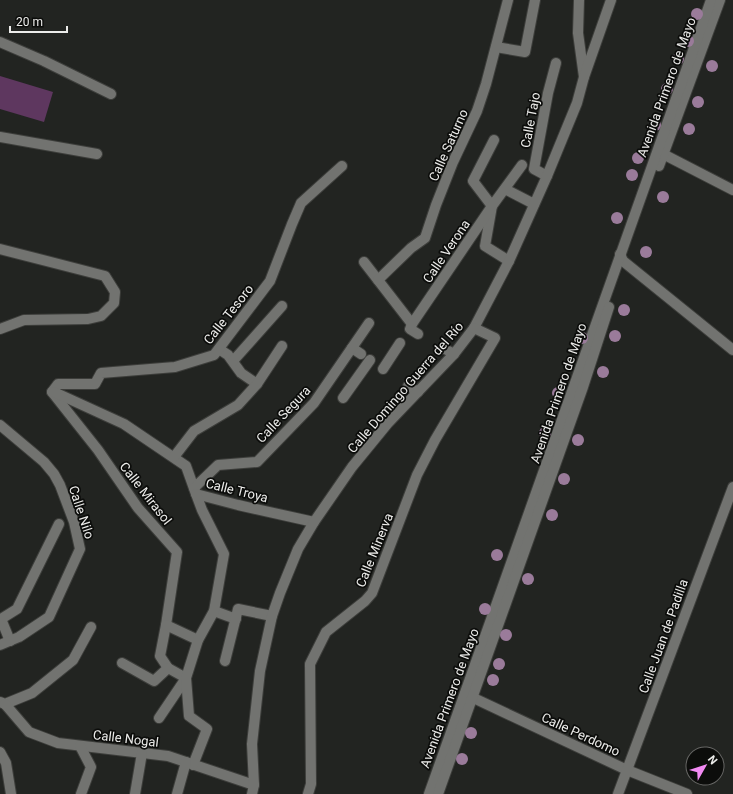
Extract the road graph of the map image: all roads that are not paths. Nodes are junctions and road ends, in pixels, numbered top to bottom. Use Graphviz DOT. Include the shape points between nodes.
graph roads {
  1 [pos="508,0"];
  2 [pos="535,0"];
  3 [pos="579,0"];
  4 [pos="611,0"];
  5 [pos="711,0"];
  6 [pos="720,0"];
  7 [pos="0,42"];
  8 [pos="496,47"];
  9 [pos="556,63"];
  10 [pos="584,76"];
  11 [pos="111,94"];
  12 [pos="0,137"];
  13 [pos="494,140"];
  14 [pos="660,143"];
  15 [pos="97,154"];
  16 [pos="663,154"];
  17 [pos="522,165"];
  18 [pos="342,166"];
  19 [pos="547,176"];
  20 [pos="505,189"];
  21 [pos="733,190"];
  22 [pos="534,204"];
  23 [pos="492,206"];
  24 [pos="0,249"];
  25 [pos="622,257"];
  26 [pos="509,261"];
  27 [pos="364,262"];
  28 [pos="378,280"];
  29 [pos="282,306"];
  30 [pos="369,323"];
  31 [pos="474,328"];
  32 [pos="0,329"];
  33 [pos="400,343"];
  34 [pos="282,346"];
  35 [pos="352,348"];
  36 [pos="219,349"];
  37 [pos="733,350"];
  38 [pos="361,354"];
  39 [pos="233,361"];
  40 [pos="257,384"];
  41 [pos="408,386"];
  42 [pos="52,392"];
  43 [pos="418,392"];
  44 [pos="343,398"];
  45 [pos="0,425"];
  46 [pos="174,457"];
  47 [pos="733,487"];
  48 [pos="195,491"];
  49 [pos="314,522"];
  50 [pos="59,524"];
  51 [pos="214,611"];
  52 [pos="272,616"];
  53 [pos="236,619"];
  54 [pos="166,625"];
  55 [pos="90,627"];
  56 [pos="198,640"];
  57 [pos="10,641"];
  58 [pos="0,645"];
  59 [pos="225,661"];
  60 [pos="122,663"];
  61 [pos="168,668"];
  62 [pos="186,678"];
  63 [pos="469,696"];
  64 [pos="2,703"];
  65 [pos="159,718"];
  66 [pos="80,746"];
  67 [pos="0,752"];
  68 [pos="142,753"];
  69 [pos="190,763"];
  70 [pos="627,770"];
  71 [pos="0,779"];
  72 [pos="10,790"];
  73 [pos="253,790"];
  74 [pos="81,794"];
  75 [pos="135,794"];
  76 [pos="176,794"];
  77 [pos="308,794"];
  78 [pos="429,794"];
  79 [pos="438,794"];
  80 [pos="618,794"];
  81 [pos="687,794"];
  1 -- 8 [label="street, Calle Saturno"];
  2 -- 8 [label="street" via="525,52"];
  3 -- 10 [label="street" via="578,33"];
  4 -- 10 [label="street, Calle Domingo Guerra del Río"];
  5 -- 14 [label="street, Avenida Primero de Mayo"];
  6 -- 16 [label="street, Avenida Primero de Mayo"];
  7 -- 11 [label="street"];
  8 -- 28 [label="street, Calle Saturno" via="477,111 453,162 425,238"];
  9 -- 19 [label="street, Calle Tajo" via="534,169"];
  10 -- 19 [label="street, Calle Domingo Guerra del Río" via="577,103"];
  12 -- 15 [label="street"];
  13 -- 23 [label="street" via="473,181"];
  14 -- 16 [label="street"];
  14 -- 25 [label="street, Avenida Primero de Mayo"];
  16 -- 21 [label="street"];
  16 -- 25 [label="street, Avenida Primero de Mayo"];
  17 -- 20 [label="street, Calle Verona"];
  18 -- 36 [label="street, Calle Tesoro" via="301,203 270,281"];
  19 -- 22 [label="street, Calle Domingo Guerra del Río"];
  20 -- 22 [label="street"];
  20 -- 23 [label="street, Calle Verona"];
  22 -- 26 [label="street, Calle Domingo Guerra del Río"];
  23 -- 26 [label="street" via="485,246"];
  23 -- 28 [label="street, Calle Verona" via="413,329"];
  24 -- 32 [label="street" via="104,276 115,292 114,303 101,316 88,319 24,320"];
  25 -- 37 [label="street"];
  25 -- 63 [label="street, Avenida Primero de Mayo" via="583,387"];
  26 -- 31 [label="street, Calle Domingo Guerra del Río"];
  27 -- 28 [label="street"];
  29 -- 39 [label="street"];
  30 -- 35 [label="street, Calle Segura"];
  31 -- 43 [label="street, Calle Domingo Guerra del Río" via="450,352"];
  31 -- 77 [label="street, Calle Minerva" via="495,338 434,440 372,593 326,632 310,664 311,784"];
  33 -- 44 [label="street" via="381,367"];
  34 -- 40 [label="street"];
  35 -- 38 [label="street"];
  35 -- 48 [label="street, Calle Segura" via="314,403 257,462 218,465"];
  36 -- 39 [label="street" via="228,354"];
  36 -- 42 [label="street, Calle Tesoro" via="214,354 175,367 101,374 95,384 58,384"];
  39 -- 40 [label="street" via="242,373"];
  40 -- 46 [label="street" via="238,406 194,431"];
  41 -- 43 [label="street"];
  42 -- 46 [label="street, Calle Troya" via="124,424"];
  42 -- 54 [label="street, Calle Mirasol" via="94,445 138,508 177,552"];
  43 -- 49 [label="street, Calle Domingo Guerra del Río" via="388,423 352,467"];
  45 -- 57 [label="street, Calle Nilo" via="44,462 54,474 74,522 80,549 49,617"];
  46 -- 48 [label="street, Calle Troya" via="186,466"];
  47 -- 70 [label="street, Calle Juan de Padilla"];
  48 -- 49 [label="street, Calle Troya" via="244,506"];
  48 -- 51 [label="street" via="224,554"];
  49 -- 52 [label="street, Calle Domingo Guerra del Río" via="298,549"];
  50 -- 57 [label="street" via="16,609 1,619"];
  51 -- 53 [label="street"];
  51 -- 56 [label="street"];
  52 -- 53 [label="street" via="238,609"];
  52 -- 73 [label="street, Calle Domingo Guerra del Río" via="260,671 252,744"];
  53 -- 59 [label="street"];
  54 -- 56 [label="street"];
  54 -- 61 [label="street, Calle Mirasol" via="160,656"];
  55 -- 64 [label="street, Calle Nogal" via="73,660 32,693"];
  56 -- 62 [label="street"];
  57 -- 58 [label="street, Calle Nilo"];
  60 -- 61 [label="street" via="154,681"];
  61 -- 62 [label="street"];
  62 -- 65 [label="street"];
  62 -- 69 [label="street" via="189,716 207,729"];
  63 -- 70 [label="street, Calle Perdomo"];
  63 -- 78 [label="street, Avenida Primero de Mayo"];
  63 -- 79 [label="street, Avenida Primero de Mayo"];
  64 -- 66 [label="street, Calle Nogal" via="29,732 58,743"];
  66 -- 68 [label="street, Calle Nogal"];
  66 -- 74 [label="street" via="91,768"];
  67 -- 72 [label="street" via="6,763"];
  68 -- 69 [label="street, Calle Nogal" via="168,756"];
  68 -- 75 [label="street"];
  69 -- 73 [label="street, Calle Nogal"];
  69 -- 76 [label="street"];
  70 -- 80 [label="street, Calle Juan de Padilla"];
  70 -- 81 [label="street, Calle Perdomo"];
  71 -- 72 [label="street"];
}
